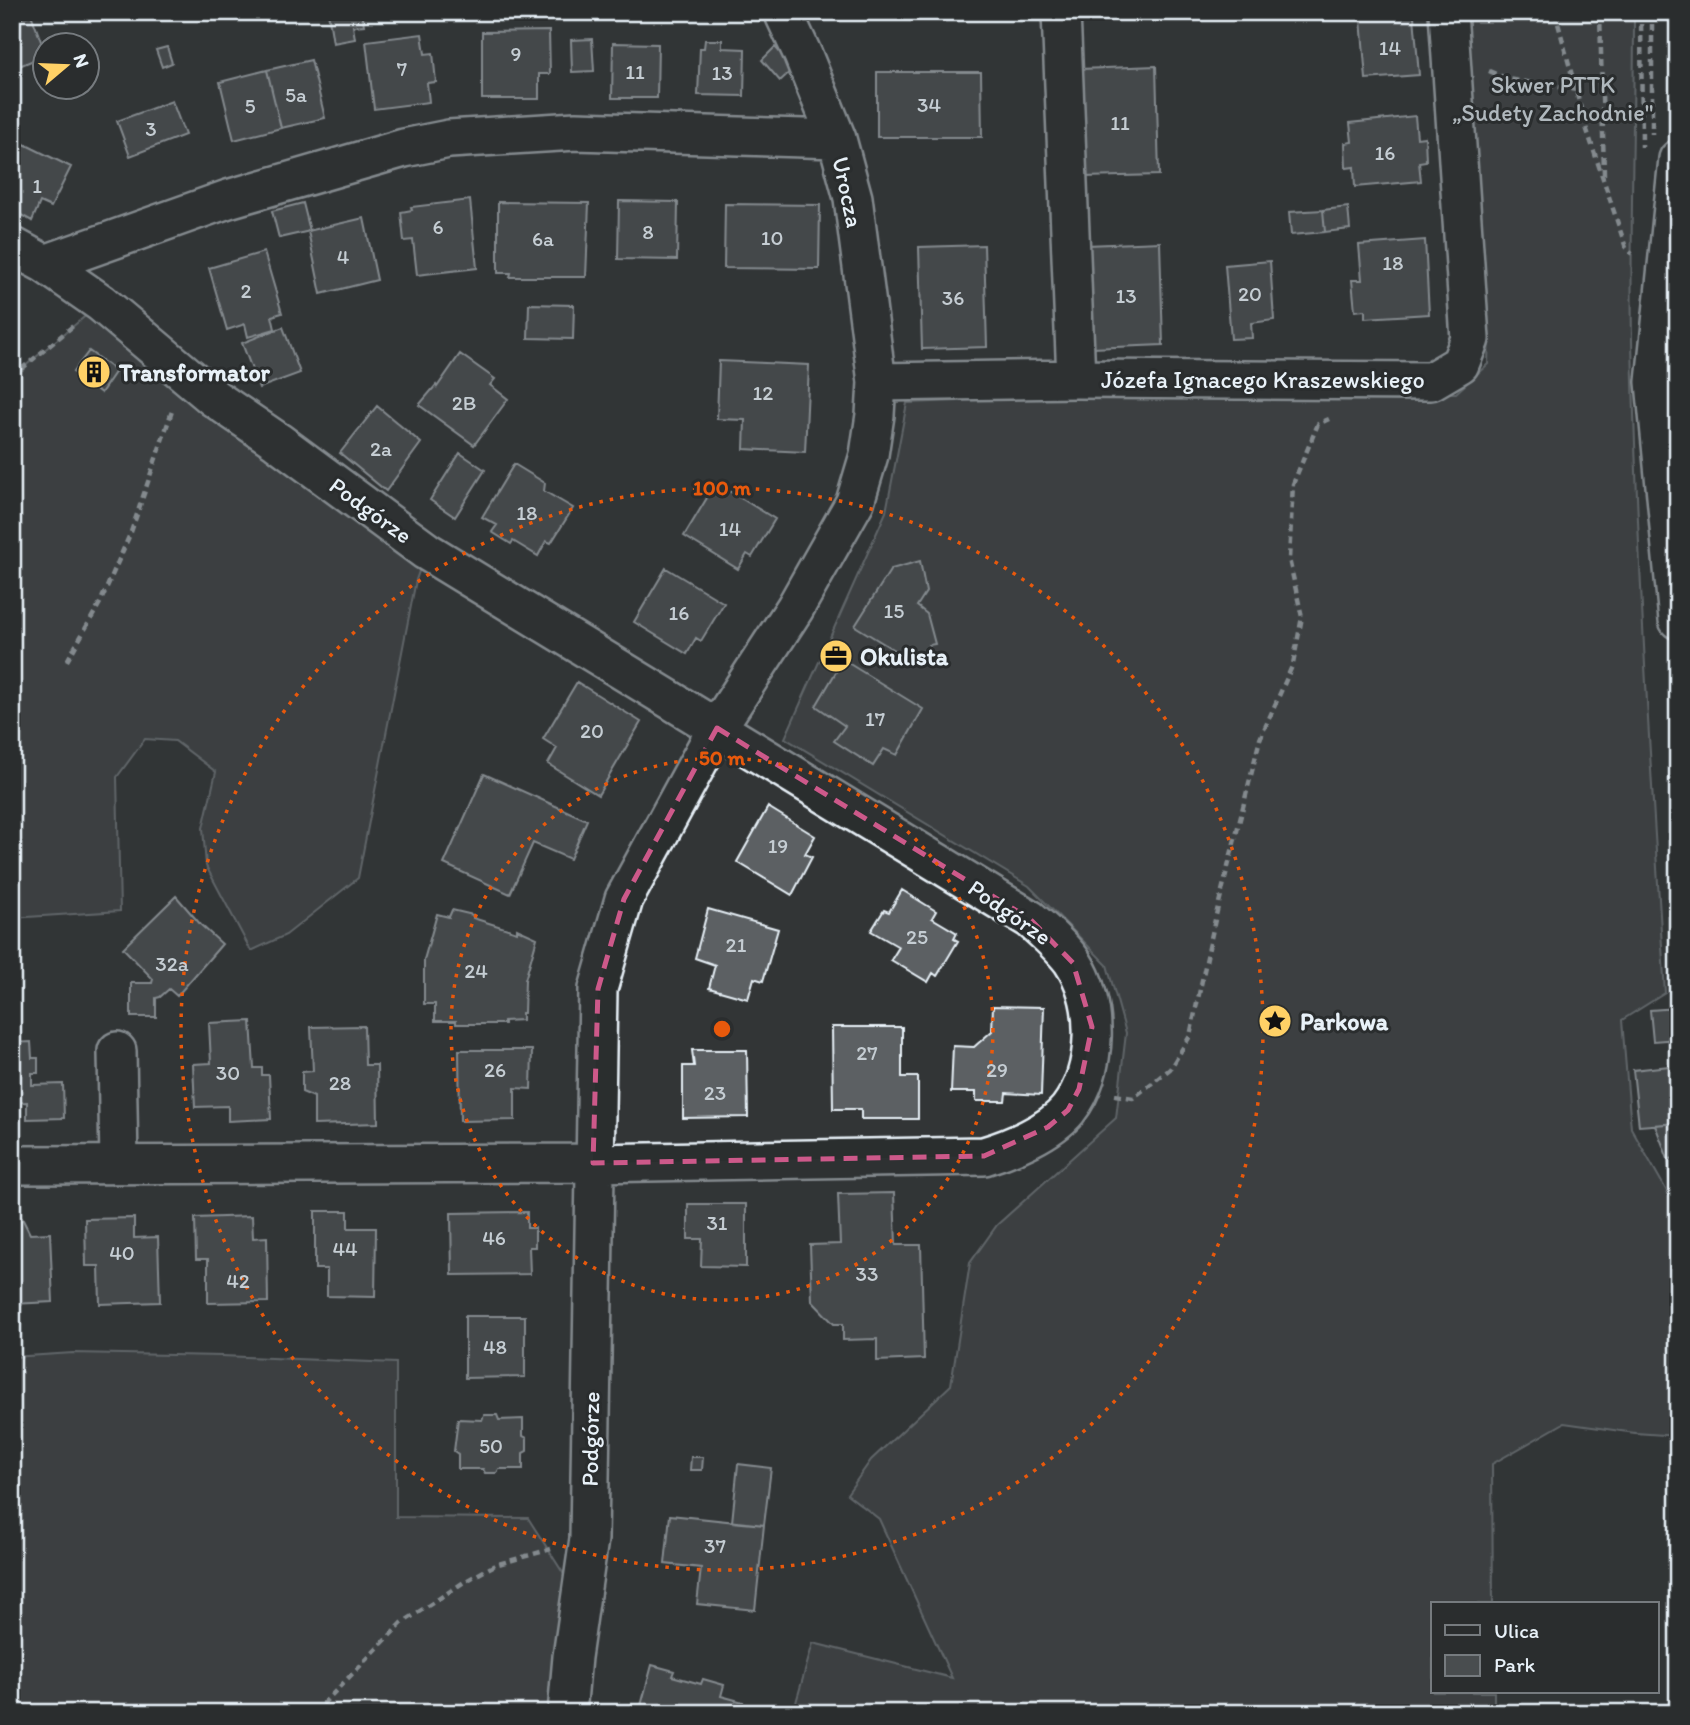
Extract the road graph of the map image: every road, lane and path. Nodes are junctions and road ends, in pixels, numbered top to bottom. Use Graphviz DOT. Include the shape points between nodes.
graph roads {
  1 [pos="783,12"];
  2 [pos="1061,12"];
  3 [pos="1448,12"];
  4 [pos="1555,12"];
  5 [pos="1601,12"];
  6 [pos="1641,12"];
  7 [pos="1652,12"];
  8 [pos="1450,54"];
  9 [pos="1577,90"];
  10 [pos="837,139"];
  11 [pos="1658,151"];
  12 [pos="1604,179"];
  13 [pos="1676,200"];
  14 [pos="12,246"];
  15 [pos="1626,248"];
  16 [pos="45,264"];
  17 [pos="101,303"];
  18 [pos="184,373"];
  19 [pos="12,377"];
  20 [pos="1076,379"];
  21 [pos="877,382"];
  22 [pos="1330,418"];
  23 [pos="1678,620"];
  24 [pos="67,661"];
  25 [pos="717,728"];
  26 [pos="117,1051"];
  27 [pos="1079,1089"];
  28 [pos="593,1163"];
  29 [pos="119,1164"];
  30 [pos="12,1165"];
  31 [pos="589,1539"];
  32 [pos="314,1713"];
  33 [pos="567,1713"];
  1 -- 10 [label="street, Urocza"];
  2 -- 20 [label="street"];
  3 -- 8 [label="street, Józefa Ignacego Kraszewskiego"];
  4 -- 9 [label="path"];
  5 -- 12 [label="path"];
  6 -- 11 [label="path" via="1641,141"];
  7 -- 11 [label="path"];
  8 -- 9 [label="path" via="1508,79"];
  8 -- 20 [label="street, Józefa Ignacego Kraszewskiego" via="1470,339 1460,364 1431,381"];
  9 -- 12 [label="path"];
  10 -- 16 [label="street" via="576,131 449,139 228,199"];
  10 -- 21 [label="street, Urocza" via="853,198"];
  11 -- 13 [label="street"];
  12 -- 15 [label="path"];
  13 -- 23 [label="street" via="1655,382"];
  14 -- 16 [label="street, Podgórze"];
  16 -- 17 [label="street, Podgórze"];
  17 -- 18 [label="street, Podgórze"];
  17 -- 19 [label="path"];
  18 -- 24 [label="path" via="131,532 100,603"];
  18 -- 25 [label="street, Podgórze" via="426,551"];
  20 -- 21 [label="street, Józefa Ignacego Kraszewskiego"];
  21 -- 25 [label="street, Podgórze" via="869,456 855,502 795,608"];
  22 -- 27 [label="path" via="1318,424 1293,484 1289,558 1302,617 1296,652 1260,738 1190,1036 1170,1069 1133,1098"];
  25 -- 27 [label="street, Podgórze" via="1030,919 1054,941 1073,962 1086,993 1092,1027 1089,1061"];
  25 -- 28 [label="street, Podgórze" via="624,899 598,989"];
  26 -- 29 [label="street"];
  27 -- 28 [label="street, Podgórze" via="1068,1111 1048,1127 1012,1148 984,1156"];
  28 -- 29 [label="street, Podgórze"];
  28 -- 31 [label="street, Podgórze"];
  29 -- 30 [label="street, Podgórze"];
  31 -- 32 [label="path" via="519,1557 464,1582 402,1623"];
  31 -- 33 [label="street, Podgórze"];
}
